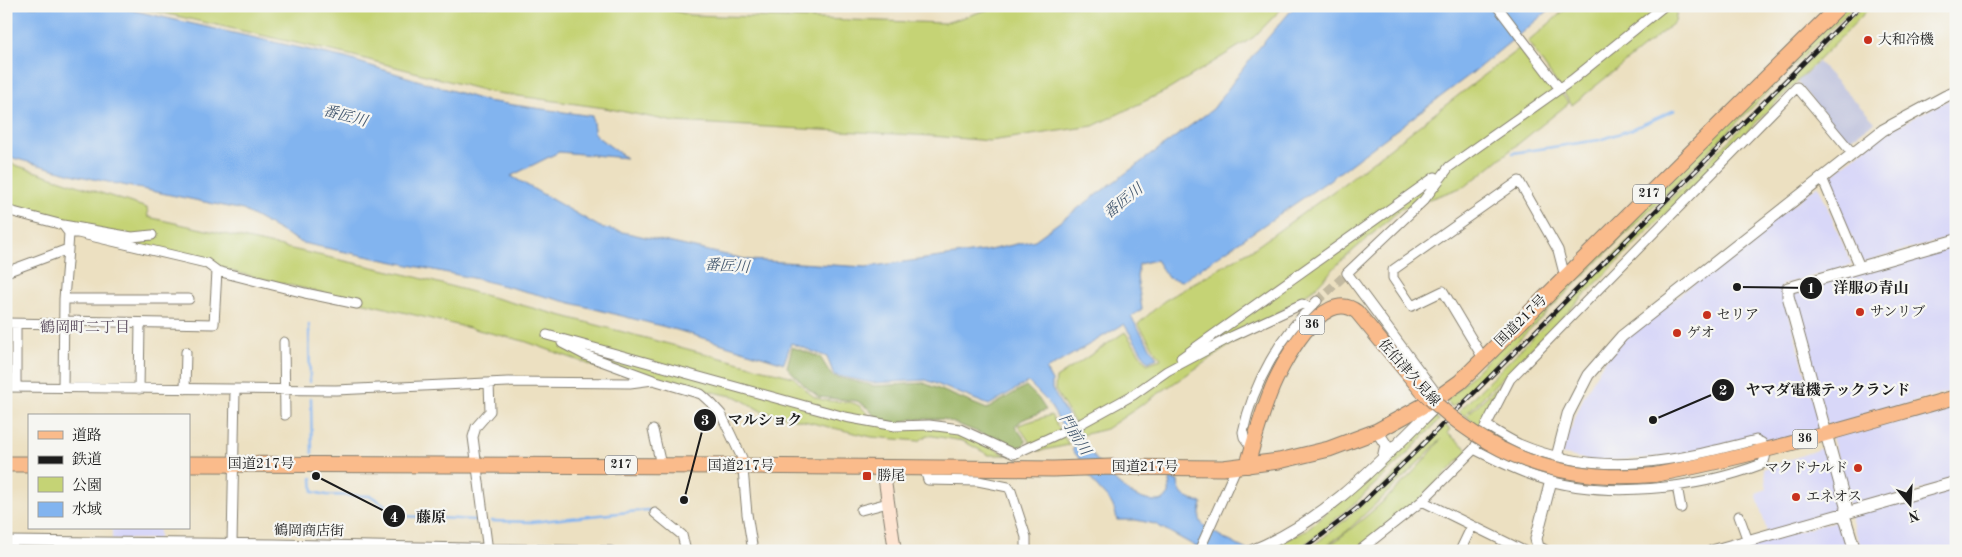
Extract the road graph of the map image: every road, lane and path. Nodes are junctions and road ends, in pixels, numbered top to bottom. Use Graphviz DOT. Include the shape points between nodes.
graph roads {
  1 [pos="1497,6"];
  2 [pos="1664,6"];
  3 [pos="1839,6"];
  4 [pos="1560,89"];
  5 [pos="1956,92"];
  6 [pos="1853,154"];
  7 [pos="1435,177"];
  8 [pos="1822,178"];
  9 [pos="6,210"];
  10 [pos="63,225"];
  11 [pos="69,233"];
  12 [pos="152,235"];
  13 [pos="1956,240"];
  14 [pos="68,249"];
  15 [pos="1860,267"];
  16 [pos="217,271"];
  17 [pos="6,272"];
  18 [pos="1565,277"];
  19 [pos="189,299"];
  20 [pos="64,300"];
  21 [pos="1317,301"];
  22 [pos="357,304"];
  23 [pos="1310,308"];
  24 [pos="6,323"];
  25 [pos="64,323"];
  26 [pos="140,323"];
  27 [pos="16,324"];
  28 [pos="284,342"];
  29 [pos="186,352"];
  30 [pos="1483,358"];
  31 [pos="1164,373"];
  32 [pos="653,380"];
  33 [pos="1460,382"];
  34 [pos="489,383"];
  35 [pos="6,387"];
  36 [pos="16,387"];
  37 [pos="63,387"];
  38 [pos="139,389"];
  39 [pos="185,390"];
  40 [pos="235,390"];
  41 [pos="285,390"];
  42 [pos="1439,396"];
  43 [pos="1956,397"];
  44 [pos="285,415"];
  45 [pos="1486,426"];
  46 [pos="653,430"];
  47 [pos="1378,431"];
  48 [pos="1826,433"];
  49 [pos="1252,448"];
  50 [pos="1474,449"];
  51 [pos="1765,450"];
  52 [pos="1557,455"];
  53 [pos="1383,458"];
  54 [pos="6,464"];
  55 [pos="28,464"];
  56 [pos="190,464"];
  57 [pos="233,464"];
  58 [pos="477,465"];
  59 [pos="662,465"];
  60 [pos="742,466"];
  61 [pos="1242,466"];
  62 [pos="924,467"];
  63 [pos="883,468"];
  64 [pos="1550,481"];
  65 [pos="1956,482"];
  66 [pos="1677,486"];
  67 [pos="1422,501"];
  68 [pos="888,502"];
  69 [pos="1682,508"];
  70 [pos="861,510"];
  71 [pos="1846,512"];
  72 [pos="655,513"];
  73 [pos="1740,516"];
  74 [pos="1472,526"];
  75 [pos="6,541"];
  76 [pos="1748,541"];
  77 [pos="232,543"];
  78 [pos="60,546"];
  79 [pos="172,547"];
  80 [pos="200,547"];
  81 [pos="277,547"];
  82 [pos="1538,549"];
  83 [pos="488,550"];
  84 [pos="1252,550"];
  85 [pos="611,551"];
  86 [pos="686,551"];
  87 [pos="753,551"];
  88 [pos="895,551"];
  89 [pos="1026,551"];
  90 [pos="1199,551"];
  91 [pos="1360,551"];
  92 [pos="1460,551"];
  93 [pos="1524,551"];
  94 [pos="1712,551"];
  95 [pos="1855,551"];
  1 -- 4 [label="street"];
  2 -- 4 [label="street"];
  3 -- 18 [label="highway, 国道217号 / 217"];
  4 -- 42 [label="street" via="1449,167 1418,205 1345,275"];
  5 -- 6 [label="street" via="1883,130"];
  6 -- 8 [label="street"];
  6 -- 45 [label="street" via="1797,86 1510,379"];
  7 -- 31 [label="street"];
  8 -- 15 [label="street"];
  8 -- 52 [label="street" via="1622,336 1588,375 1577,395 1568,414"];
  9 -- 10 [label="street"];
  10 -- 11 [label="street"];
  10 -- 12 [label="street" via="132,236"];
  11 -- 14 [label="street"];
  11 -- 16 [label="street" via="78,232 206,263"];
  13 -- 15 [label="street"];
  14 -- 17 [label="street"];
  14 -- 20 [label="street"];
  15 -- 48 [label="street" via="1788,288 1787,292"];
  16 -- 22 [label="street"];
  16 -- 26 [label="street" via="214,324"];
  18 -- 30 [label="highway, 国道217号 / 217"];
  18 -- 30 [label="street" via="1558,250 1519,181 1393,270 1393,278 1412,306 1443,291"];
  19 -- 20 [label="street"];
  20 -- 25 [label="street"];
  21 -- 23 [label="street"];
  23 -- 31 [label="street" via="1302,304 1261,322"];
  23 -- 49 [label="street" via="1286,336 1261,379 1243,432"];
  24 -- 27 [label="street"];
  25 -- 26 [label="street"];
  25 -- 27 [label="street"];
  25 -- 37 [label="street"];
  26 -- 38 [label="street"];
  27 -- 36 [label="street"];
  28 -- 41 [label="street"];
  29 -- 39 [label="street"];
  30 -- 33 [label="highway, 国道217号 / 217"];
  31 -- 32 [label="street" via="1133,395 1082,423 1014,454 960,429 929,424 895,426 846,417 547,334 585,355"];
  32 -- 34 [label="street" via="630,383"];
  32 -- 60 [label="street" via="700,394 711,403 721,414 742,458"];
  33 -- 42 [label="highway, 国道217号 / 217"];
  33 -- 53 [label="street"];
  34 -- 41 [label="street"];
  34 -- 58 [label="street" via="490,411 476,427 473,437"];
  35 -- 36 [label="street"];
  36 -- 37 [label="street"];
  37 -- 38 [label="street"];
  38 -- 39 [label="street"];
  39 -- 40 [label="street"];
  40 -- 41 [label="street"];
  40 -- 57 [label="street"];
  41 -- 44 [label="street"];
  42 -- 47 [label="highway, 国道217号 / 217"];
  43 -- 48 [label="main road, 佐伯津久見線 / 36"];
  45 -- 50 [label="street"];
  45 -- 52 [label="street" via="1519,444"];
  46 -- 59 [label="street"];
  47 -- 53 [label="street" via="1386,445"];
  47 -- 61 [label="highway, 国道217号 / 217" via="1329,449"];
  48 -- 51 [label="main road, 佐伯津久見線 / 36"];
  48 -- 71 [label="street"];
  49 -- 51 [label="main road, 佐伯津久見線 / 36, bridge" via="1270,392 1294,348 1324,312 1334,306 1346,306 1357,312 1422,391 1446,414 1497,448 1528,461 1560,471 1623,477 1698,467"];
  49 -- 61 [label="main road, 佐伯津久見線 / 36"];
  50 -- 64 [label="street" via="1510,467"];
  50 -- 67 [label="street"];
  51 -- 52 [label="street" via="1762,442 1756,440 1672,460 1639,464 1592,463"];
  51 -- 66 [label="street" via="1762,464"];
  52 -- 64 [label="street"];
  53 -- 84 [label="street" via="1323,510"];
  54 -- 55 [label="highway"];
  56 -- 57 [label="highway, 国道217号 / 217"];
  57 -- 58 [label="highway, 国道217号 / 217"];
  57 -- 77 [label="street"];
  58 -- 59 [label="highway, 国道217号 / 217"];
  58 -- 83 [label="street"];
  59 -- 60 [label="highway, 国道217号 / 217"];
  60 -- 63 [label="highway, 国道217号 / 217"];
  60 -- 87 [label="street"];
  61 -- 62 [label="highway, 国道217号 / 217"];
  61 -- 90 [label="street"];
  62 -- 63 [label="highway, 国道217号 / 217"];
  62 -- 89 [label="street" via="928,480 1008,487 1026,537"];
  63 -- 68 [label="main road"];
  64 -- 66 [label="street" via="1616,490"];
  64 -- 82 [label="street" via="1536,539"];
  65 -- 71 [label="street"];
  66 -- 69 [label="street"];
  67 -- 74 [label="street"];
  67 -- 91 [label="street"];
  68 -- 70 [label="street"];
  68 -- 88 [label="main road"];
  71 -- 76 [label="street"];
  71 -- 95 [label="street"];
  72 -- 86 [label="street" via="682,535"];
  73 -- 76 [label="street"];
  74 -- 92 [label="street"];
  74 -- 93 [label="street"];
  75 -- 78 [label="street, 鶴岡商店街"];
  76 -- 94 [label="street"];
  77 -- 80 [label="street, 鶴岡商店街"];
  77 -- 81 [label="street, 鶴岡商店街"];
  78 -- 79 [label="street, 鶴岡商店街"];
  79 -- 80 [label="street, 鶴岡商店街"];
  81 -- 83 [label="street, 鶴岡商店街"];
  83 -- 85 [label="street, 鶴岡商店街"];
}
